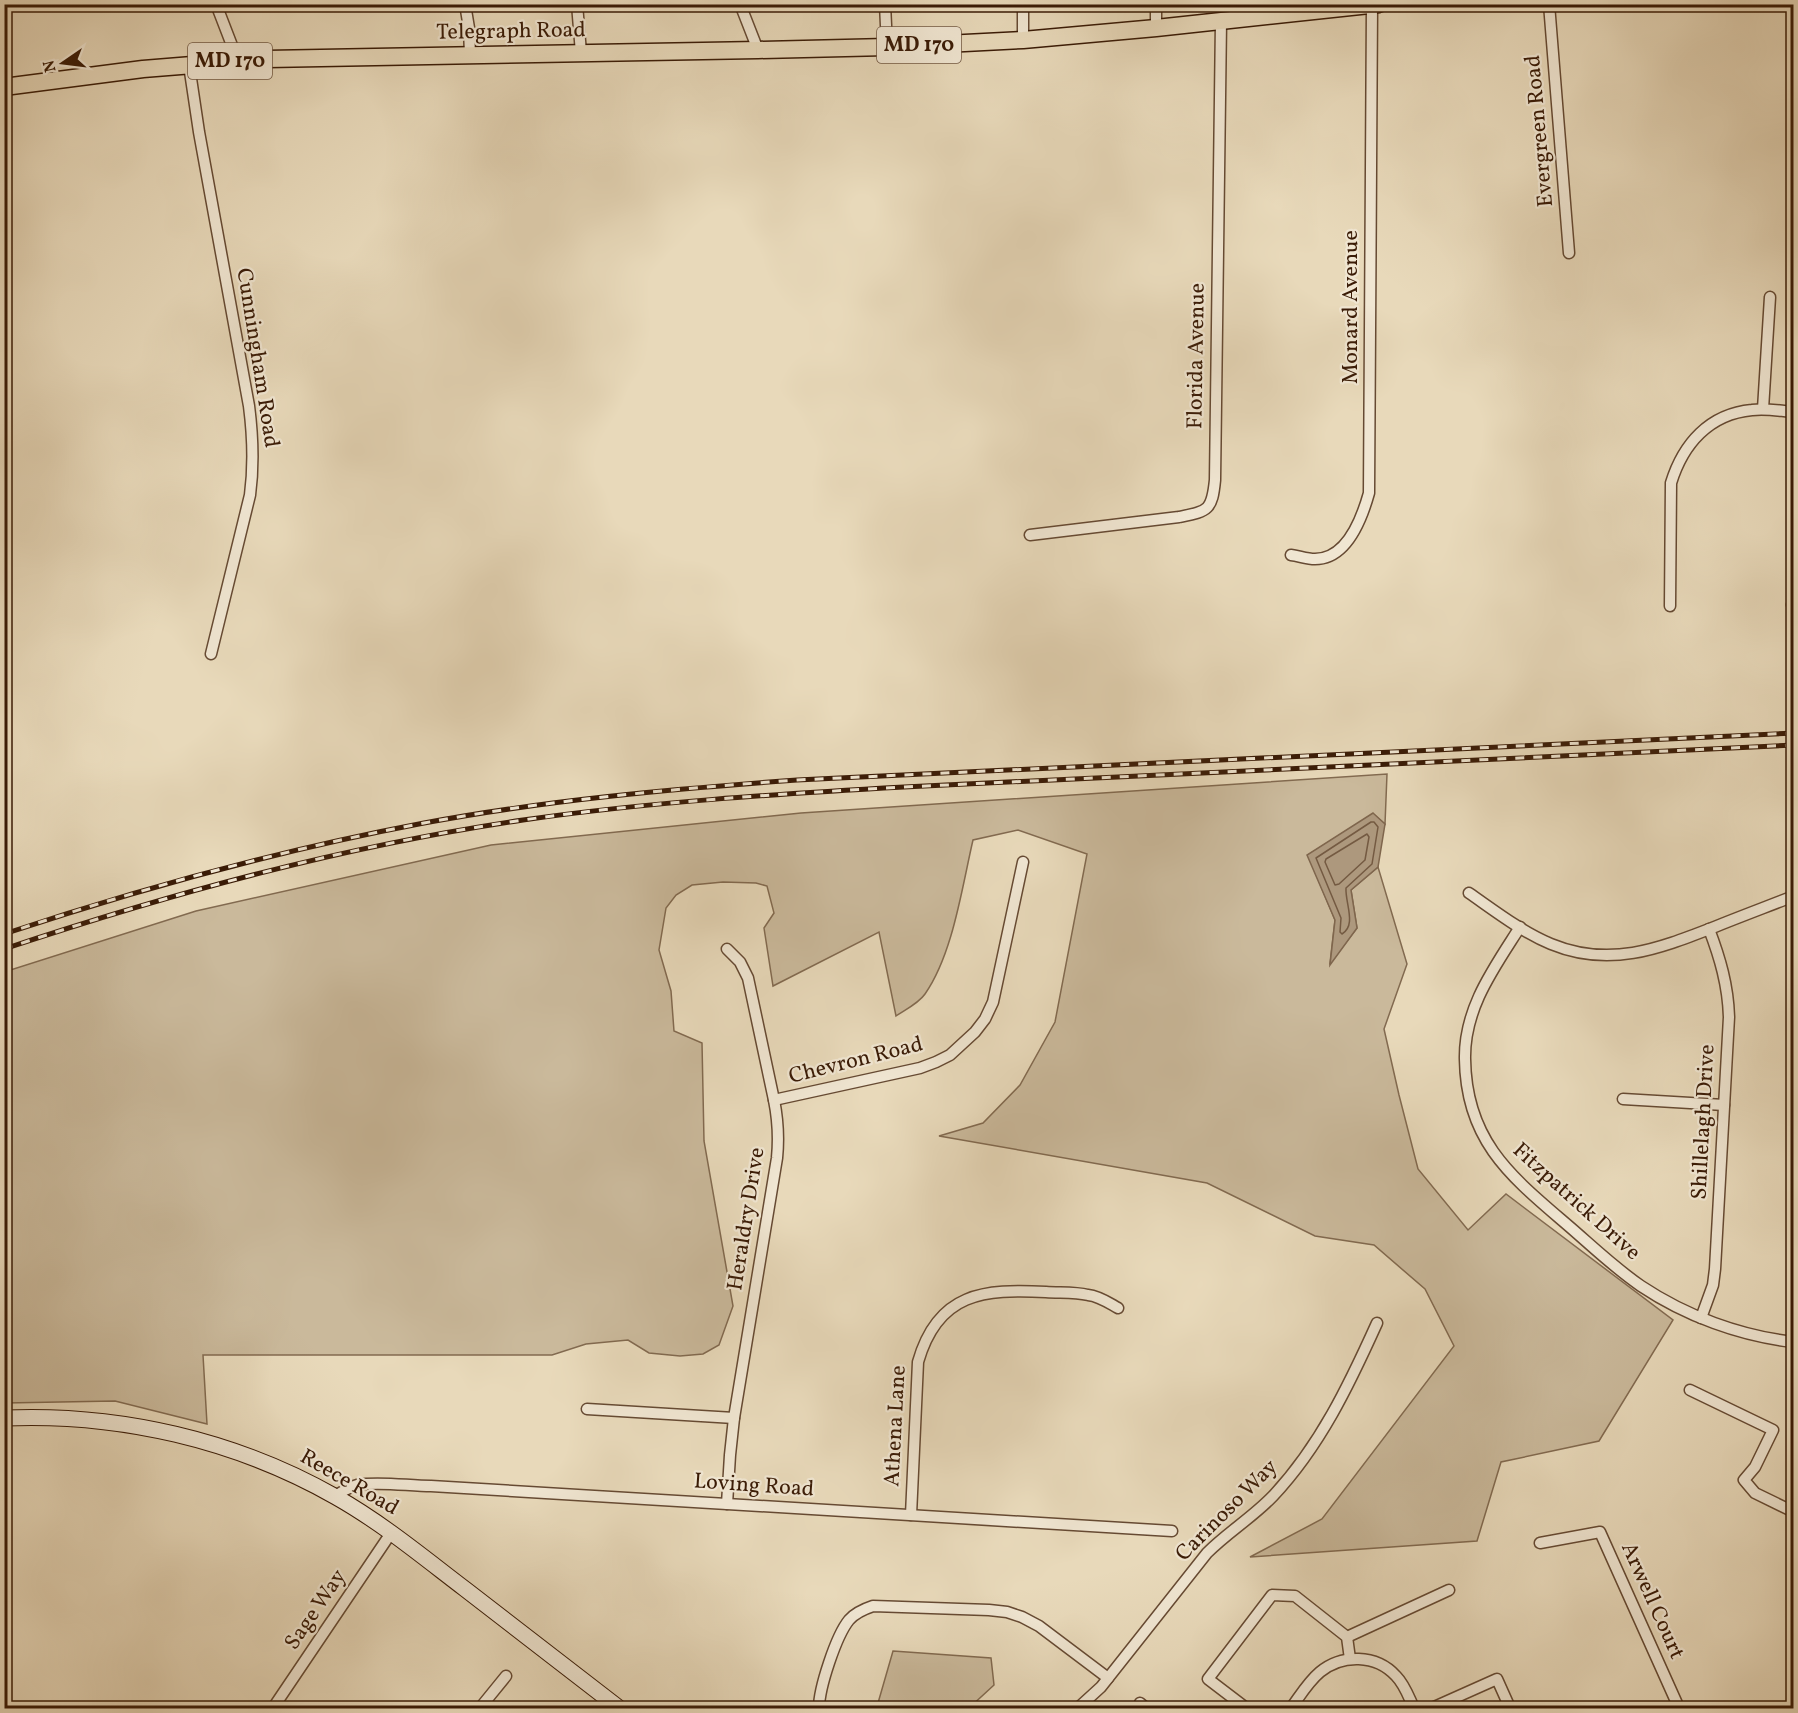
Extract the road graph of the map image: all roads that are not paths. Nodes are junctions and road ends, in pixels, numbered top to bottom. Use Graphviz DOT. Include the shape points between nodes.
graph roads {
  1 [pos="216,4"];
  2 [pos="465,4"];
  3 [pos="577,4"];
  4 [pos="740,4"];
  5 [pos="885,4"];
  6 [pos="1023,4"];
  7 [pos="1156,4"];
  8 [pos="1379,4"];
  9 [pos="1549,4"];
  10 [pos="1372,5"];
  11 [pos="1289,9"];
  12 [pos="1221,21"];
  13 [pos="1156,28"];
  14 [pos="1023,40"];
  15 [pos="886,47"];
  16 [pos="758,50"];
  17 [pos="581,53"];
  18 [pos="470,56"];
  19 [pos="238,61"];
  20 [pos="189,65"];
  21 [pos="4,87"];
  22 [pos="1569,253"];
  23 [pos="1770,297"];
  24 [pos="1763,409"];
  25 [pos="1794,412"];
  26 [pos="1030,535"];
  27 [pos="1291,555"];
  28 [pos="1670,606"];
  29 [pos="211,654"];
  30 [pos="1023,862"];
  31 [pos="1469,893"];
  32 [pos="1794,896"];
  33 [pos="1520,927"];
  34 [pos="1709,929"];
  35 [pos="727,948"];
  36 [pos="1623,1099"];
  37 [pos="774,1100"];
  38 [pos="1724,1105"];
  39 [pos="1118,1308"];
  40 [pos="1701,1318"];
  41 [pos="1377,1323"];
  42 [pos="1794,1342"];
  43 [pos="1690,1390"];
  44 [pos="587,1408"];
  45 [pos="4,1418"];
  46 [pos="734,1418"];
  47 [pos="335,1496"];
  48 [pos="727,1503"];
  49 [pos="1794,1512"];
  50 [pos="911,1515"];
  51 [pos="1172,1531"];
  52 [pos="391,1533"];
  53 [pos="1540,1544"];
  54 [pos="1449,1590"];
  55 [pos="1347,1636"];
  56 [pos="1350,1659"];
  57 [pos="506,1676"];
  58 [pos="1108,1678"];
  59 [pos="273,1708"];
  60 [pos="480,1708"];
  61 [pos="619,1708"];
  62 [pos="819,1708"];
  63 [pos="1078,1708"];
  64 [pos="1246,1708"];
  65 [pos="1291,1708"];
  66 [pos="1414,1708"];
  67 [pos="1432,1708"];
  68 [pos="1510,1708"];
  69 [pos="1678,1708"];
  1 -- 19 [label="street"];
  2 -- 18 [label="street"];
  3 -- 17 [label="street"];
  4 -- 16 [label="street"];
  5 -- 15 [label="street"];
  6 -- 14 [label="street"];
  7 -- 13 [label="street"];
  8 -- 10 [label="main road, Telegraph Road / MD 170"];
  9 -- 22 [label="street, Evergreen Road"];
  10 -- 11 [label="main road, Telegraph Road / MD 170"];
  10 -- 27 [label="street, Monard Avenue" via="1369,493 1358,526 1336,551 1315,559"];
  11 -- 12 [label="main road, Telegraph Road / MD 170"];
  12 -- 13 [label="main road, Telegraph Road / MD 170"];
  12 -- 26 [label="street, Florida Avenue" via="1214,499 1203,512 1179,517"];
  13 -- 14 [label="main road, Telegraph Road / MD 170"];
  14 -- 15 [label="main road, Telegraph Road / MD 170"];
  15 -- 16 [label="main road, Telegraph Road / MD 170"];
  16 -- 17 [label="main road, Telegraph Road / MD 170"];
  17 -- 18 [label="main road, Telegraph Road / MD 170"];
  18 -- 19 [label="main road, Telegraph Road / MD 170"];
  19 -- 20 [label="main road, Telegraph Road / MD 170"];
  20 -- 21 [label="main road, Telegraph Road / MD 170"];
  20 -- 29 [label="street, Cunningham Road" via="253,447 250,495"];
  23 -- 24 [label="street"];
  24 -- 25 [label="street"];
  24 -- 28 [label="street" via="1715,421 1686,449 1677,464 1671,483"];
  30 -- 37 [label="street, Chevron Road" via="993,1002 964,1044 920,1068"];
  31 -- 33 [label="street"];
  32 -- 34 [label="street"];
  33 -- 34 [label="street" via="1562,948 1602,955 1646,951"];
  33 -- 40 [label="street, Fitzpatrick Drive" via="1486,979 1469,1024 1465,1076 1481,1132 1510,1174 1618,1269 1642,1287"];
  34 -- 38 [label="street, Shillelagh Drive" via="1722,964 1729,1000"];
  35 -- 37 [label="street, Heraldry Drive" via="748,978"];
  36 -- 38 [label="street"];
  37 -- 46 [label="street, Heraldry Drive" via="777,1158"];
  38 -- 40 [label="street, Shillelagh Drive" via="1715,1269"];
  39 -- 50 [label="street, Athena Lane" via="1089,1295 1010,1290 973,1296 943,1316 928,1334 918,1362"];
  40 -- 42 [label="street, Fitzpatrick Drive"];
  41 -- 58 [label="street, Carinoso Way" via="1328,1422 1299,1466 1255,1513 1207,1552"];
  43 -- 49 [label="street" via="1773,1430 1744,1480 1755,1493"];
  44 -- 46 [label="street"];
  45 -- 47 [label="main road, Reece Road" via="96,1420 190,1437 248,1456"];
  46 -- 48 [label="street, Heraldry Drive"];
  47 -- 48 [label="street, Loving Road" via="356,1485 369,1484"];
  47 -- 52 [label="main road, Reece Road"];
  48 -- 50 [label="street, Loving Road"];
  50 -- 51 [label="street, Loving Road"];
  52 -- 59 [label="street, Sage Way"];
  52 -- 61 [label="main road, Reece Road"];
  53 -- 69 [label="street, Arwell Court" via="1600,1532"];
  54 -- 55 [label="street"];
  55 -- 56 [label="street"];
  55 -- 64 [label="street" via="1295,1596 1272,1595 1208,1679"];
  56 -- 65 [label="street" via="1320,1672"];
  56 -- 66 [label="street" via="1369,1660 1387,1668 1403,1686"];
  57 -- 60 [label="street"];
  58 -- 62 [label="street" via="1039,1626 1007,1612 873,1606 857,1613 844,1629 822,1685"];
  58 -- 63 [label="street, Carinoso Way"];
  67 -- 68 [label="street" via="1497,1678"];
}
